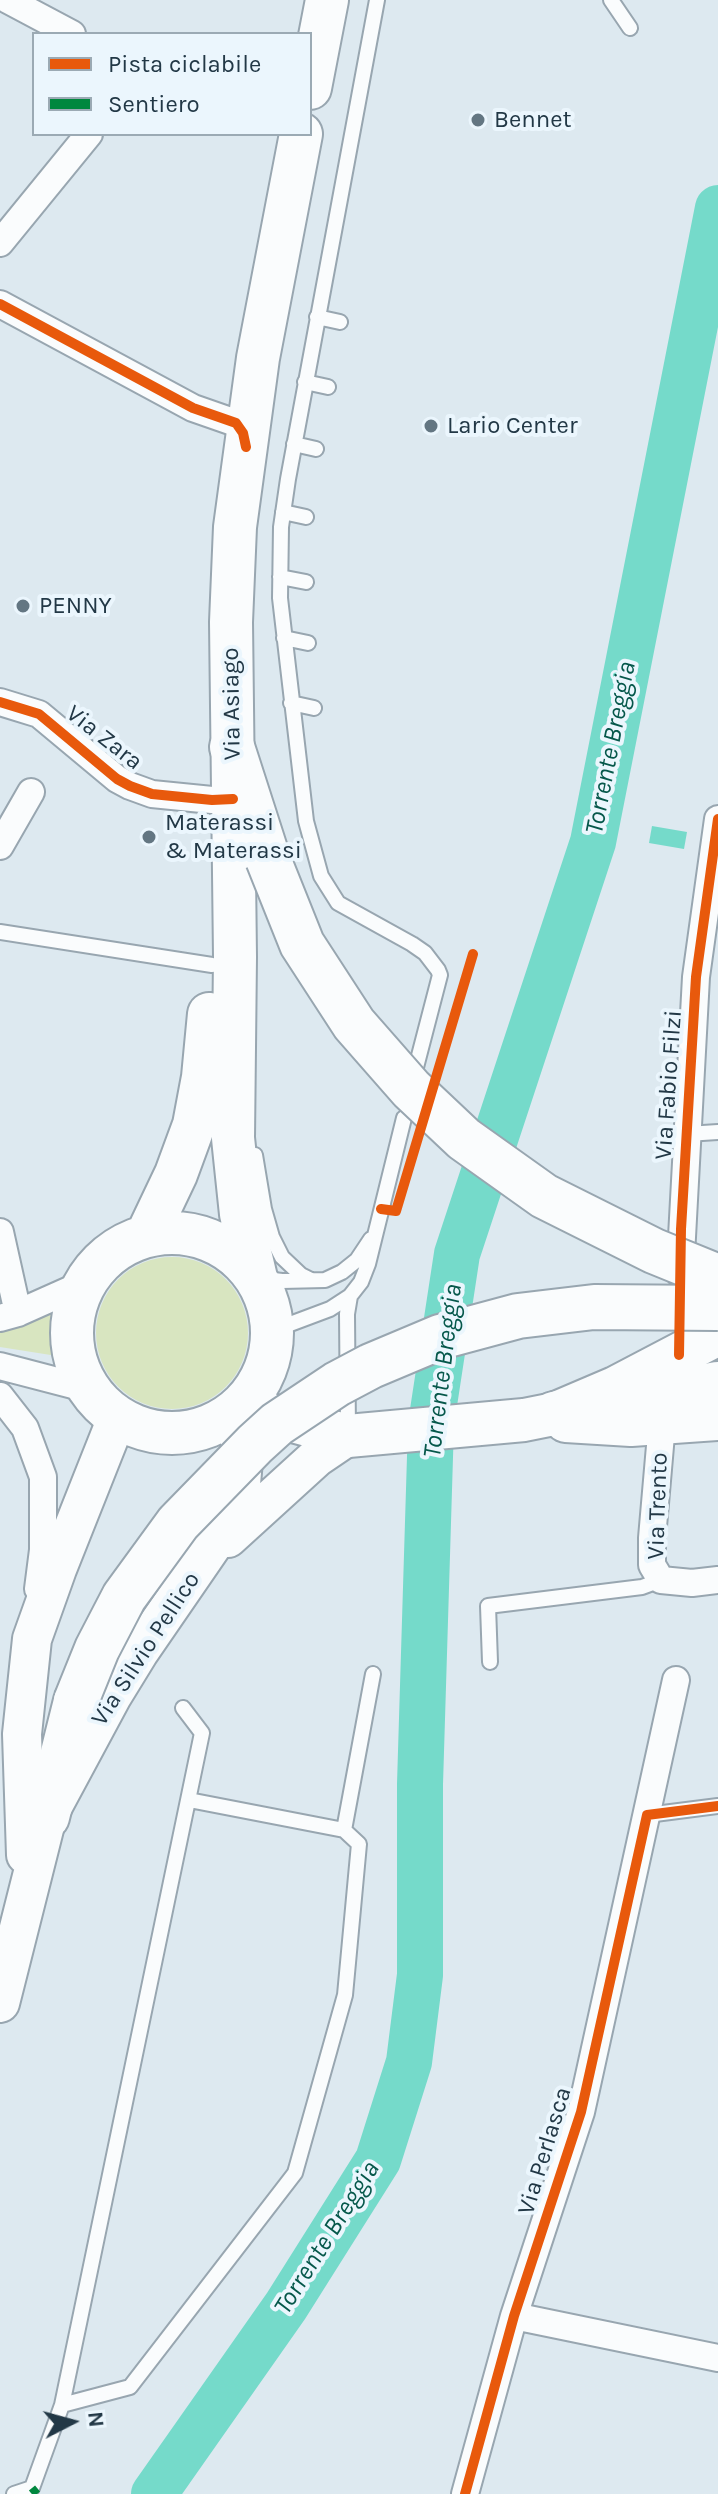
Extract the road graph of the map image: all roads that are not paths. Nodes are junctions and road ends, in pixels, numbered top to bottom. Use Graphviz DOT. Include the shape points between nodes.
graph roads {
  1 [pos="8,0"];
  2 [pos="301,0"];
  3 [pos="327,0"];
  4 [pos="377,0"];
  5 [pos="611,0"];
  6 [pos="630,28"];
  7 [pos="68,32"];
  8 [pos="295,32"];
  9 [pos="312,78"];
  10 [pos="87,136"];
  11 [pos="276,136"];
  12 [pos="301,136"];
  13 [pos="0,243"];
  14 [pos="0,304"];
  15 [pos="317,317"];
  16 [pos="340,322"];
  17 [pos="305,382"];
  18 [pos="328,387"];
  19 [pos="235,432"];
  20 [pos="294,444"];
  21 [pos="316,449"];
  22 [pos="283,512"];
  23 [pos="306,517"];
  24 [pos="280,577"];
  25 [pos="306,582"];
  26 [pos="284,638"];
  27 [pos="308,643"];
  28 [pos="0,702"];
  29 [pos="291,703"];
  30 [pos="314,708"];
  31 [pos="232,747"];
  32 [pos="31,792"];
  33 [pos="222,800"];
  34 [pos="718,819"];
  35 [pos="0,846"];
  36 [pos="0,932"];
  37 [pos="212,965"];
  38 [pos="414,1075"];
  39 [pos="233,1076"];
  40 [pos="250,1115"];
  41 [pos="404,1118"];
  42 [pos="718,1132"];
  43 [pos="687,1134"];
  44 [pos="254,1147"];
  45 [pos="0,1232"];
  46 [pos="375,1232"];
  47 [pos="147,1235"];
  48 [pos="718,1277"];
  49 [pos="256,1278"];
  50 [pos="311,1280"];
  51 [pos="83,1284"];
  52 [pos="350,1296"];
  53 [pos="718,1308"];
  54 [pos="9,1315"];
  55 [pos="718,1334"];
  56 [pos="271,1341"];
  57 [pos="679,1355"];
  58 [pos="0,1366"];
  59 [pos="718,1384"];
  60 [pos="88,1389"];
  61 [pos="0,1396"];
  62 [pos="235,1412"];
  63 [pos="117,1418"];
  64 [pos="718,1419"];
  65 [pos="523,1420"];
  66 [pos="662,1423"];
  67 [pos="348,1434"];
  68 [pos="199,1564"];
  69 [pos="661,1580"];
  70 [pos="718,1580"];
  71 [pos="32,1639"];
  72 [pos="490,1662"];
  73 [pos="373,1674"];
  74 [pos="676,1680"];
  75 [pos="183,1708"];
  76 [pos="189,1800"];
  77 [pos="718,1806"];
  78 [pos="647,1815"];
  79 [pos="47,1817"];
  80 [pos="344,1830"];
  81 [pos="31,1885"];
  82 [pos="0,2003"];
  83 [pos="514,2316"];
  84 [pos="718,2358"];
  85 [pos="62,2405"];
  86 [pos="14,2494"];
  87 [pos="465,2494"];
  1 -- 7 [label="street"];
  2 -- 8 [label="main road"];
  3 -- 9 [label="main road"];
  4 -- 15 [label="lane"];
  5 -- 6 [label="lane"];
  10 -- 13 [label="street"];
  11 -- 19 [label="main road, Via Asiago"];
  12 -- 19 [label="main road, Via Asiago" via="258,358"];
  14 -- 19 [label="street"];
  15 -- 16 [label="lane"];
  15 -- 17 [label="lane"];
  17 -- 18 [label="lane"];
  17 -- 20 [label="lane"];
  19 -- 31 [label="main road, Via Asiago"];
  19 -- 33 [label="main road, Via Asiago" via="212,525 209,630"];
  20 -- 21 [label="lane"];
  20 -- 22 [label="lane"];
  22 -- 23 [label="lane"];
  22 -- 24 [label="lane"];
  24 -- 25 [label="lane"];
  24 -- 26 [label="lane"];
  26 -- 27 [label="lane"];
  26 -- 29 [label="lane"];
  28 -- 33 [label="street, Via Zara" via="39,714 130,786 152,794"];
  29 -- 30 [label="lane"];
  29 -- 38 [label="lane" via="306,821 328,891 348,910 425,953 440,975"];
  31 -- 33 [label="main road, Via Asiago"];
  31 -- 48 [label="highway, bridge" via="302,944 354,1024 411,1089 453,1129 544,1196"];
  32 -- 35 [label="street"];
  33 -- 37 [label="main road, Via Asiago"];
  33 -- 39 [label="main road, Via Asiago" via="235,957"];
  34 -- 43 [label="street, Via Fabio Filzi" via="696,977"];
  36 -- 37 [label="lane"];
  37 -- 47 [label="main road, Via Asiago" via="196,1116"];
  39 -- 40 [label="lane"];
  39 -- 49 [label="main road, Via Asiago" via="236,1178"];
  41 -- 46 [label="lane"];
  42 -- 43 [label="lane"];
  43 -- 57 [label="street, Via Fabio Filzi"];
  44 -- 50 [label="lane" via="272,1237 282,1257"];
  45 -- 54 [label="street"];
  46 -- 50 [label="lane" via="342,1272"];
  46 -- 52 [label="lane" via="361,1282"];
  47 -- 49 [label="main road" via="186,1233 214,1242 238,1257"];
  47 -- 51 [label="main road" via="121,1245"];
  49 -- 50 [label="lane"];
  49 -- 56 [label="main road" via="269,1308"];
  51 -- 54 [label="street"];
  51 -- 60 [label="main road" via="71,1337 76,1366"];
  52 -- 56 [label="lane"];
  52 -- 67 [label="lane"];
  53 -- 79 [label="highway, bridge" via="594,1307 518,1316 440,1337 371,1366 277,1424 200,1497 160,1544 111,1622 76,1701"];
  55 -- 57 [label="main road"];
  56 -- 62 [label="main road" via="255,1390"];
  56 -- 67 [label="main road" via="287,1387 304,1411"];
  57 -- 65 [label="main road" via="615,1388"];
  58 -- 60 [label="street"];
  59 -- 65 [label="highway"];
  60 -- 63 [label="main road"];
  61 -- 71 [label="street" via="25,1428 43,1477 43,1550"];
  62 -- 63 [label="main road" via="187,1433 159,1434"];
  62 -- 67 [label="main road" via="264,1412"];
  62 -- 68 [label="main road, Via Silvio Pellico" via="243,1460 240,1496"];
  63 -- 71 [label="main road, Via Silvio Pellico"];
  64 -- 66 [label="main road"];
  65 -- 66 [label="main road"];
  65 -- 67 [label="main road"];
  66 -- 69 [label="street, Via Trento" via="652,1538 652,1565"];
  67 -- 68 [label="main road"];
  68 -- 79 [label="main road, Via Silvio Pellico" via="112,1696"];
  69 -- 70 [label="street, Via Trento"];
  69 -- 72 [label="lane" via="642,1587 488,1606"];
  71 -- 81 [label="main road, Via Silvio Pellico" via="22,1734"];
  73 -- 80 [label="lane"];
  74 -- 78 [label="street, Via Perlasca"];
  75 -- 76 [label="lane" via="202,1733"];
  76 -- 80 [label="lane"];
  76 -- 85 [label="lane"];
  77 -- 78 [label="lane"];
  78 -- 83 [label="street, Via Perlasca" via="581,2112"];
  79 -- 81 [label="main road, Via Silvio Pellico"];
  80 -- 85 [label="lane" via="359,1844 345,1995 295,2173 130,2387"];
  81 -- 82 [label="main road, Via Silvio Pellico"];
  83 -- 84 [label="street"];
  83 -- 87 [label="street, Via Perlasca"];
  85 -- 86 [label="lane" via="32,2488"];
}
